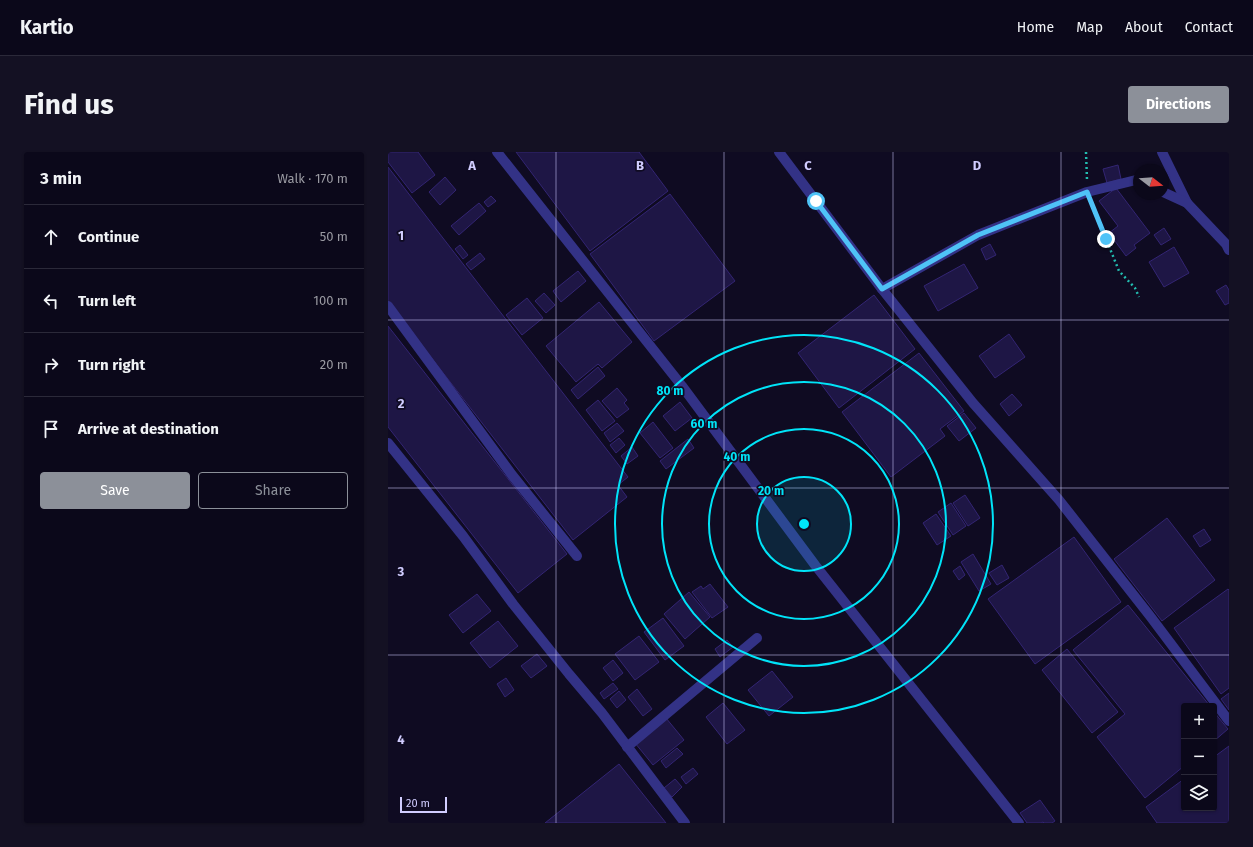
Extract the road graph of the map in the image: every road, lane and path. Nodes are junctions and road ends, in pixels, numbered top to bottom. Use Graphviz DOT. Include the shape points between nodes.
graph roads {
  1 [pos="497,152"];
  2 [pos="778,152"];
  3 [pos="1086,152"];
  4 [pos="1162,152"];
  5 [pos="1133,181"];
  6 [pos="1087,192"];
  7 [pos="1169,195"];
  8 [pos="1187,203"];
  9 [pos="1229,250"];
  10 [pos="882,289"];
  11 [pos="1139,296"];
  12 [pos="388,306"];
  13 [pos="388,443"];
  14 [pos="578,556"];
  15 [pos="757,638"];
  16 [pos="1229,721"];
  17 [pos="627,747"];
  18 [pos="684,823"];
  19 [pos="1019,823"];
  1 -- 19 [label="street" via="682,386 820,571"];
  2 -- 10 [label="street"];
  3 -- 6 [label="path"];
  4 -- 8 [label="street"];
  5 -- 6 [label="street"];
  6 -- 10 [label="street" via="978,235"];
  6 -- 11 [label="path" via="1119,271"];
  7 -- 8 [label="street"];
  8 -- 9 [label="street"];
  10 -- 16 [label="street" via="973,403 1060,500"];
  12 -- 14 [label="street" via="512,475"];
  13 -- 17 [label="street"];
  15 -- 17 [label="street"];
  17 -- 18 [label="street"];
}
